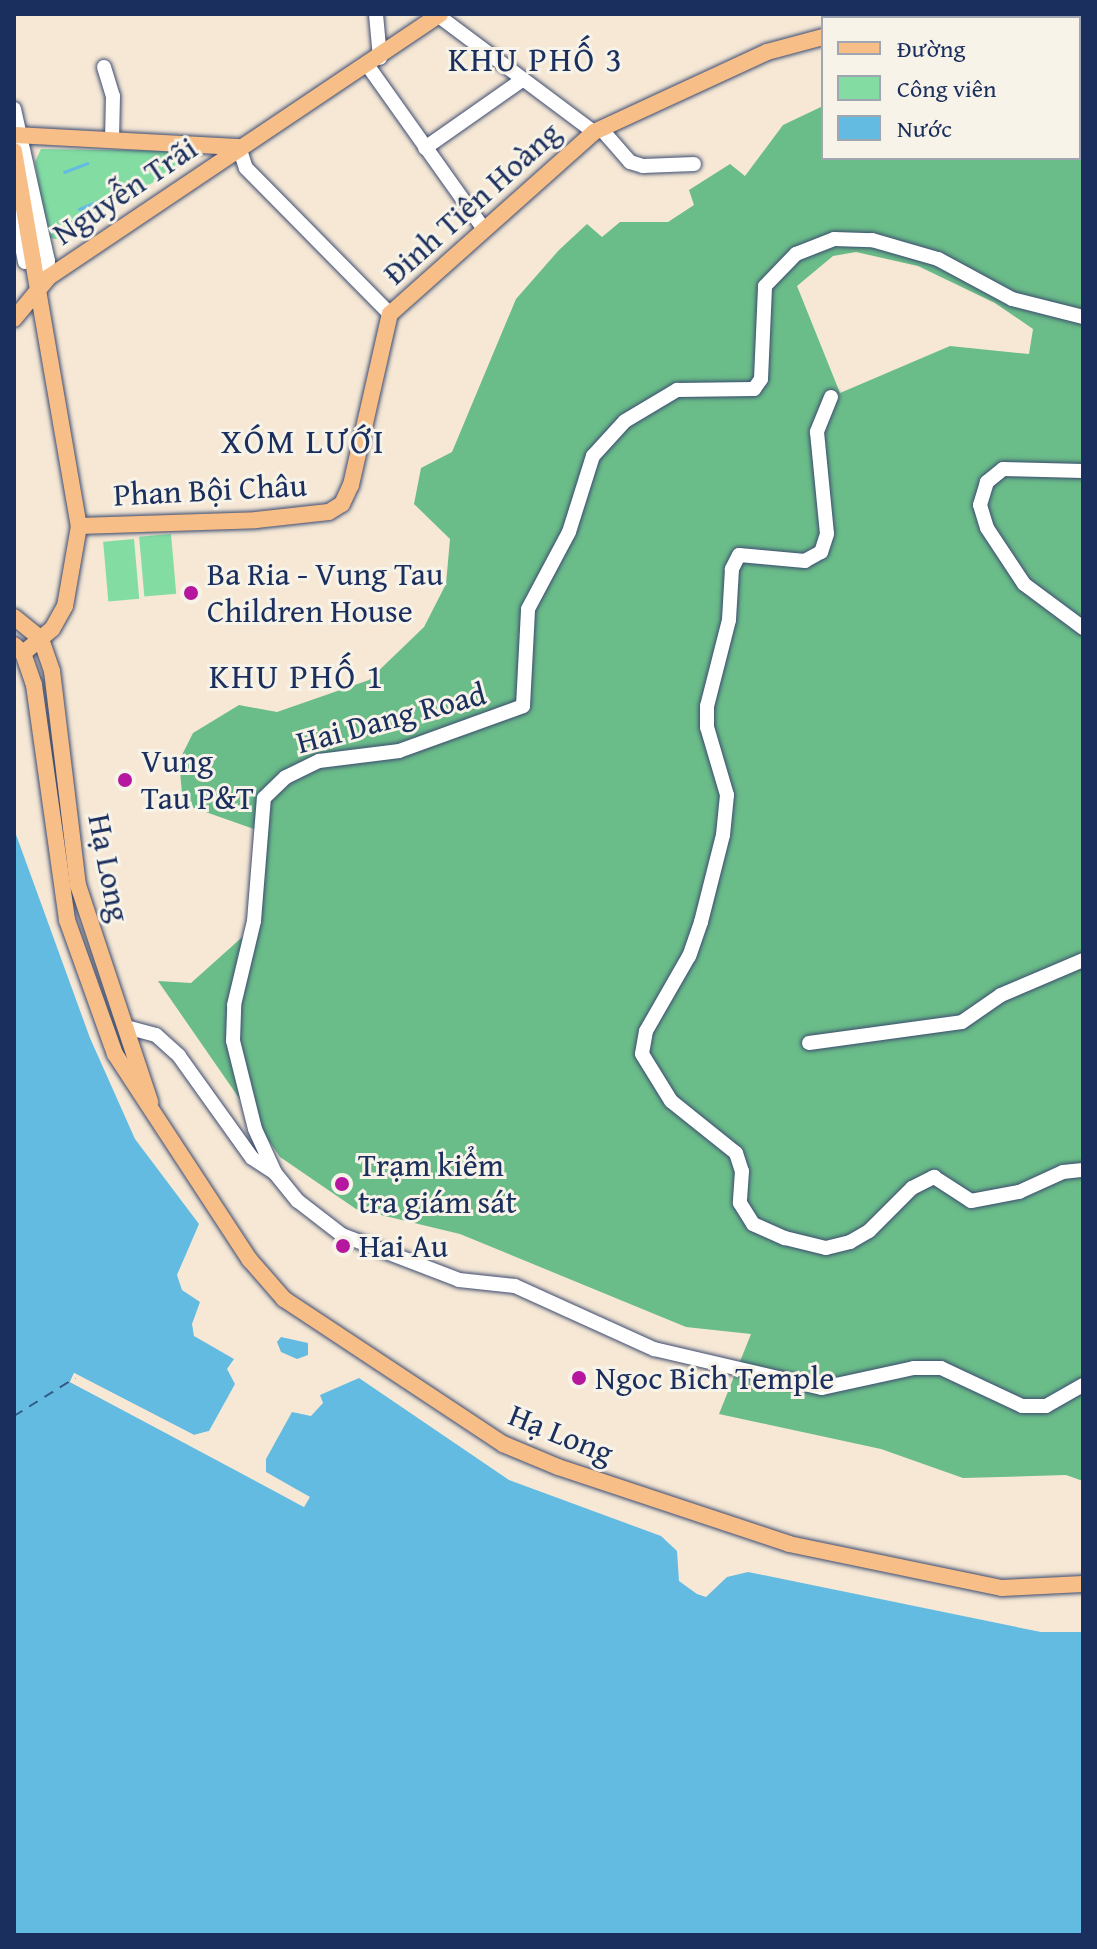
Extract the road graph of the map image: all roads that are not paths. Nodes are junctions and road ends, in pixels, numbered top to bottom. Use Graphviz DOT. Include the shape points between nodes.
graph roads {
  1 [pos="376,14"];
  2 [pos="438,14"];
  3 [pos="821,38"];
  4 [pos="374,62"];
  5 [pos="104,67"];
  6 [pos="522,80"];
  7 [pos="14,109"];
  8 [pos="599,131"];
  9 [pos="18,135"];
  10 [pos="112,139"];
  11 [pos="239,147"];
  12 [pos="425,148"];
  13 [pos="14,151"];
  14 [pos="694,164"];
  15 [pos="14,205"];
  16 [pos="483,228"];
  17 [pos="39,286"];
  18 [pos="390,314"];
  19 [pos="1083,317"];
  20 [pos="14,319"];
  21 [pos="831,397"];
  22 [pos="1083,471"];
  23 [pos="342,504"];
  24 [pos="79,526"];
  25 [pos="14,617"];
  26 [pos="1083,628"];
  27 [pos="41,639"];
  28 [pos="18,649"];
  29 [pos="70,888"];
  30 [pos="1083,960"];
  31 [pos="126,1027"];
  32 [pos="107,1033"];
  33 [pos="809,1043"];
  34 [pos="150,1102"];
  35 [pos="1083,1170"];
  36 [pos="275,1173"];
  37 [pos="1083,1385"];
  38 [pos="1083,1584"];
  1 -- 4 [label="street"];
  2 -- 4 [label="main road, Nguyễn Trãi"];
  2 -- 6 [label="street"];
  3 -- 8 [label="main road, Đinh Tiên Hoàng" via="767,52"];
  4 -- 11 [label="main road, Nguyễn Trãi"];
  4 -- 12 [label="street"];
  5 -- 10 [label="street" via="113,96"];
  6 -- 8 [label="street"];
  6 -- 12 [label="street"];
  7 -- 9 [label="street"];
  8 -- 14 [label="street" via="630,162"];
  8 -- 16 [label="main road, Đinh Tiên Hoàng"];
  9 -- 10 [label="main road"];
  9 -- 17 [label="street" via="48,261"];
  10 -- 11 [label="main road"];
  11 -- 17 [label="main road, Nguyễn Trãi"];
  11 -- 18 [label="street" via="246,168"];
  12 -- 16 [label="street"];
  13 -- 17 [label="main road"];
  15 -- 17 [label="street" via="26,269"];
  16 -- 18 [label="main road, Đinh Tiên Hoàng"];
  17 -- 20 [label="main road, Nguyễn Trãi"];
  17 -- 24 [label="main road"];
  18 -- 23 [label="main road, Đinh Tiên Hoàng"];
  19 -- 36 [label="street, Hai Dang Road" via="1012,299 938,259 862,238 834,239 796,254 765,286 761,379 754,389 677,390 625,421 593,456 569,532 528,609 523,706 399,751 319,761 267,793 257,836 254,921 234,1005 233,1041 255,1129"];
  21 -- 35 [label="street" via="817,432 827,534 821,552 805,561 739,555 732,569 729,620 707,716 727,795 723,835 697,933 646,1031 642,1054 671,1101 736,1153 742,1171 740,1203 753,1224 785,1238 826,1248 850,1242 869,1231 912,1188 934,1177 971,1201 1019,1192 1063,1172"];
  22 -- 26 [label="street" via="1003,469 987,482 980,505 987,528 1024,584"];
  23 -- 24 [label="main road, Phan Bội Châu" via="329,512 256,520"];
  24 -- 27 [label="main road" via="65,606"];
  25 -- 27 [label="main road"];
  27 -- 28 [label="main road"];
  27 -- 29 [label="main road, Hạ Long" via="56,694"];
  28 -- 29 [label="main road, Hạ Long" via="34,685"];
  29 -- 31 [label="main road, Hạ Long"];
  29 -- 32 [label="main road, Hạ Long" via="75,950"];
  30 -- 33 [label="street" via="1001,995 962,1022"];
  31 -- 32 [label="main road"];
  31 -- 34 [label="main road, Hạ Long"];
  31 -- 36 [label="street" via="156,1035 179,1056 252,1158"];
  32 -- 34 [label="main road, Hạ Long" via="134,1087"];
  34 -- 38 [label="main road, Hạ Long" via="236,1240 284,1299 503,1444 789,1544 1002,1588"];
  36 -- 37 [label="street" via="298,1201 342,1235 459,1280 515,1286 654,1349 822,1388 914,1368 941,1368 1022,1406 1046,1406"];
}
